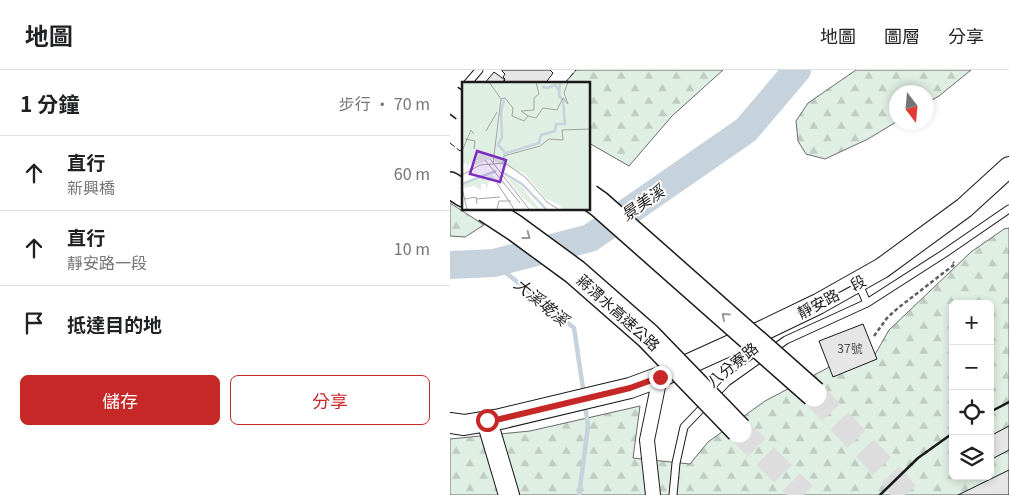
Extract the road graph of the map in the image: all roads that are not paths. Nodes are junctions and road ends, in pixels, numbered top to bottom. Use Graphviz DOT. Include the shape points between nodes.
graph roads {
  1 [pos="479,70"];
  2 [pos="469,82"];
  3 [pos="458,100"];
  4 [pos="450,105"];
  5 [pos="1009,168"];
  6 [pos="450,185"];
  7 [pos="462,193"];
  8 [pos="590,198"];
  9 [pos="1009,209"];
  10 [pos="488,210"];
  11 [pos="858,282"];
  12 [pos="867,303"];
  13 [pos="660,377"];
  14 [pos="814,394"];
  15 [pos="494,420"];
  16 [pos="450,423"];
  17 [pos="739,430"];
  18 [pos="509,495"];
  19 [pos="653,495"];
  20 [pos="673,495"];
  1 -- 2 [label="lane"];
  3 -- 4 [label="lane"];
  5 -- 11 [label="main road, 靜安路一段" via="964,208"];
  6 -- 7 [label="highway"];
  14 -- 8 [label="highway, one-way, bridge"];
  9 -- 12 [label="lane, 八分寮路"];
  10 -- 17 [label="highway, 蔣渭水高速公路, one-way, bridge" via="575,272 648,336"];
  11 -- 12 [label="lane"];
  11 -- 13 [label="main road, 靜安路一段" via="792,317"];
  12 -- 20 [label="lane, 八分寮路" via="786,340 727,382 684,427"];
  13 -- 15 [label="main road, 靜安路一段" via="630,388"];
  13 -- 19 [label="street" via="647,440"];
  15 -- 16 [label="main road" via="464,425"];
  15 -- 18 [label="main road"];
}
